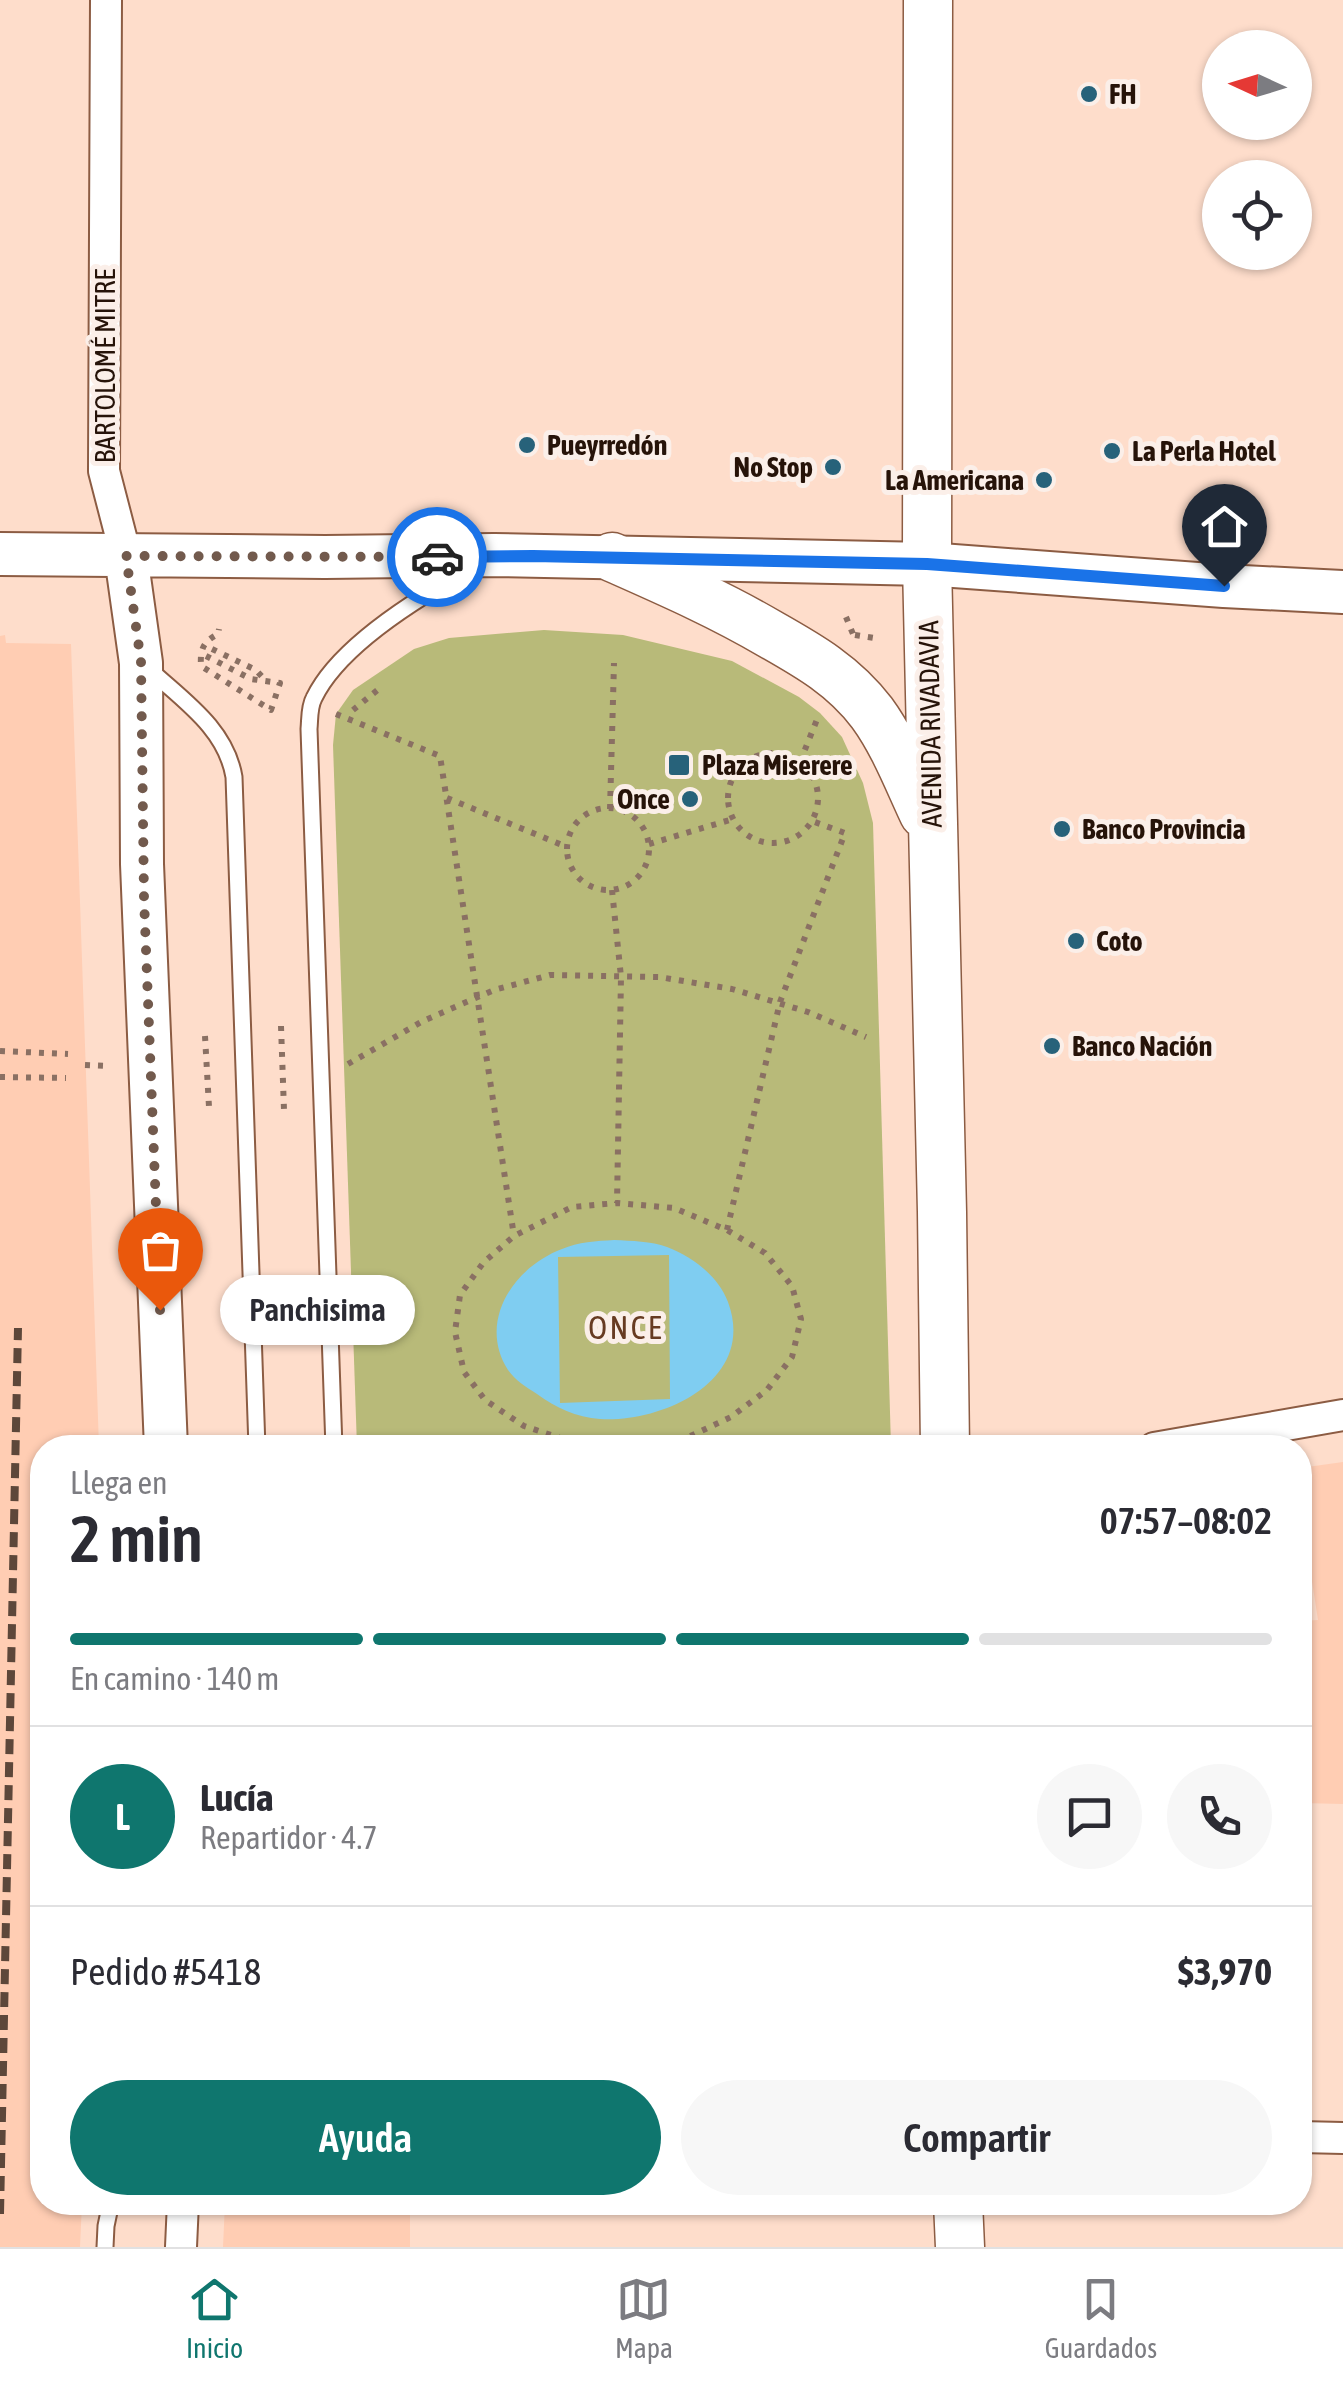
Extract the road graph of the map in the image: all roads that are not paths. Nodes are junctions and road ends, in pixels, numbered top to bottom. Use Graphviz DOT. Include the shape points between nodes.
graph roads {
  1 [pos="106,0"];
  2 [pos="928,0"];
  3 [pos="0,554"];
  4 [pos="494,555"];
  5 [pos="126,556"];
  6 [pos="612,557"];
  7 [pos="927,564"];
  8 [pos="1343,592"];
  9 [pos="141,662"];
  10 [pos="932,831"];
  11 [pos="1343,1415"];
  12 [pos="165,1435"];
  13 [pos="257,1435"];
  14 [pos="334,1435"];
  15 [pos="945,1435"];
  16 [pos="1228,1435"];
  17 [pos="1312,2138"];
  18 [pos="1343,2138"];
  19 [pos="108,2215"];
  20 [pos="182,2215"];
  21 [pos="959,2215"];
  22 [pos="105,2247"];
  23 [pos="181,2247"];
  24 [pos="960,2247"];
  1 -- 5 [label="street, BARTOLOMÉ MITRE" via="104,471"];
  2 -- 7 [label="main road, AVENIDA RIVADAVIA"];
  3 -- 5 [label="main road"];
  4 -- 5 [label="main road"];
  4 -- 6 [label="main road"];
  4 -- 14 [label="lane" via="378,626 312,700"];
  5 -- 9 [label="main road, BARTOLOMÉ MITRE"];
  6 -- 7 [label="main road"];
  6 -- 10 [label="main road" via="748,621 837,674 872,712"];
  7 -- 8 [label="main road"];
  7 -- 10 [label="main road, AVENIDA RIVADAVIA"];
  9 -- 12 [label="main road, BARTOLOMÉ MITRE"];
  9 -- 13 [label="lane" via="208,723 232,760"];
  10 -- 15 [label="main road, AVENIDA RIVADAVIA"];
  11 -- 16 [label="street"];
  17 -- 18 [label="street"];
  19 -- 22 [label="lane"];
  20 -- 23 [label="street"];
  21 -- 24 [label="main road"];
}
